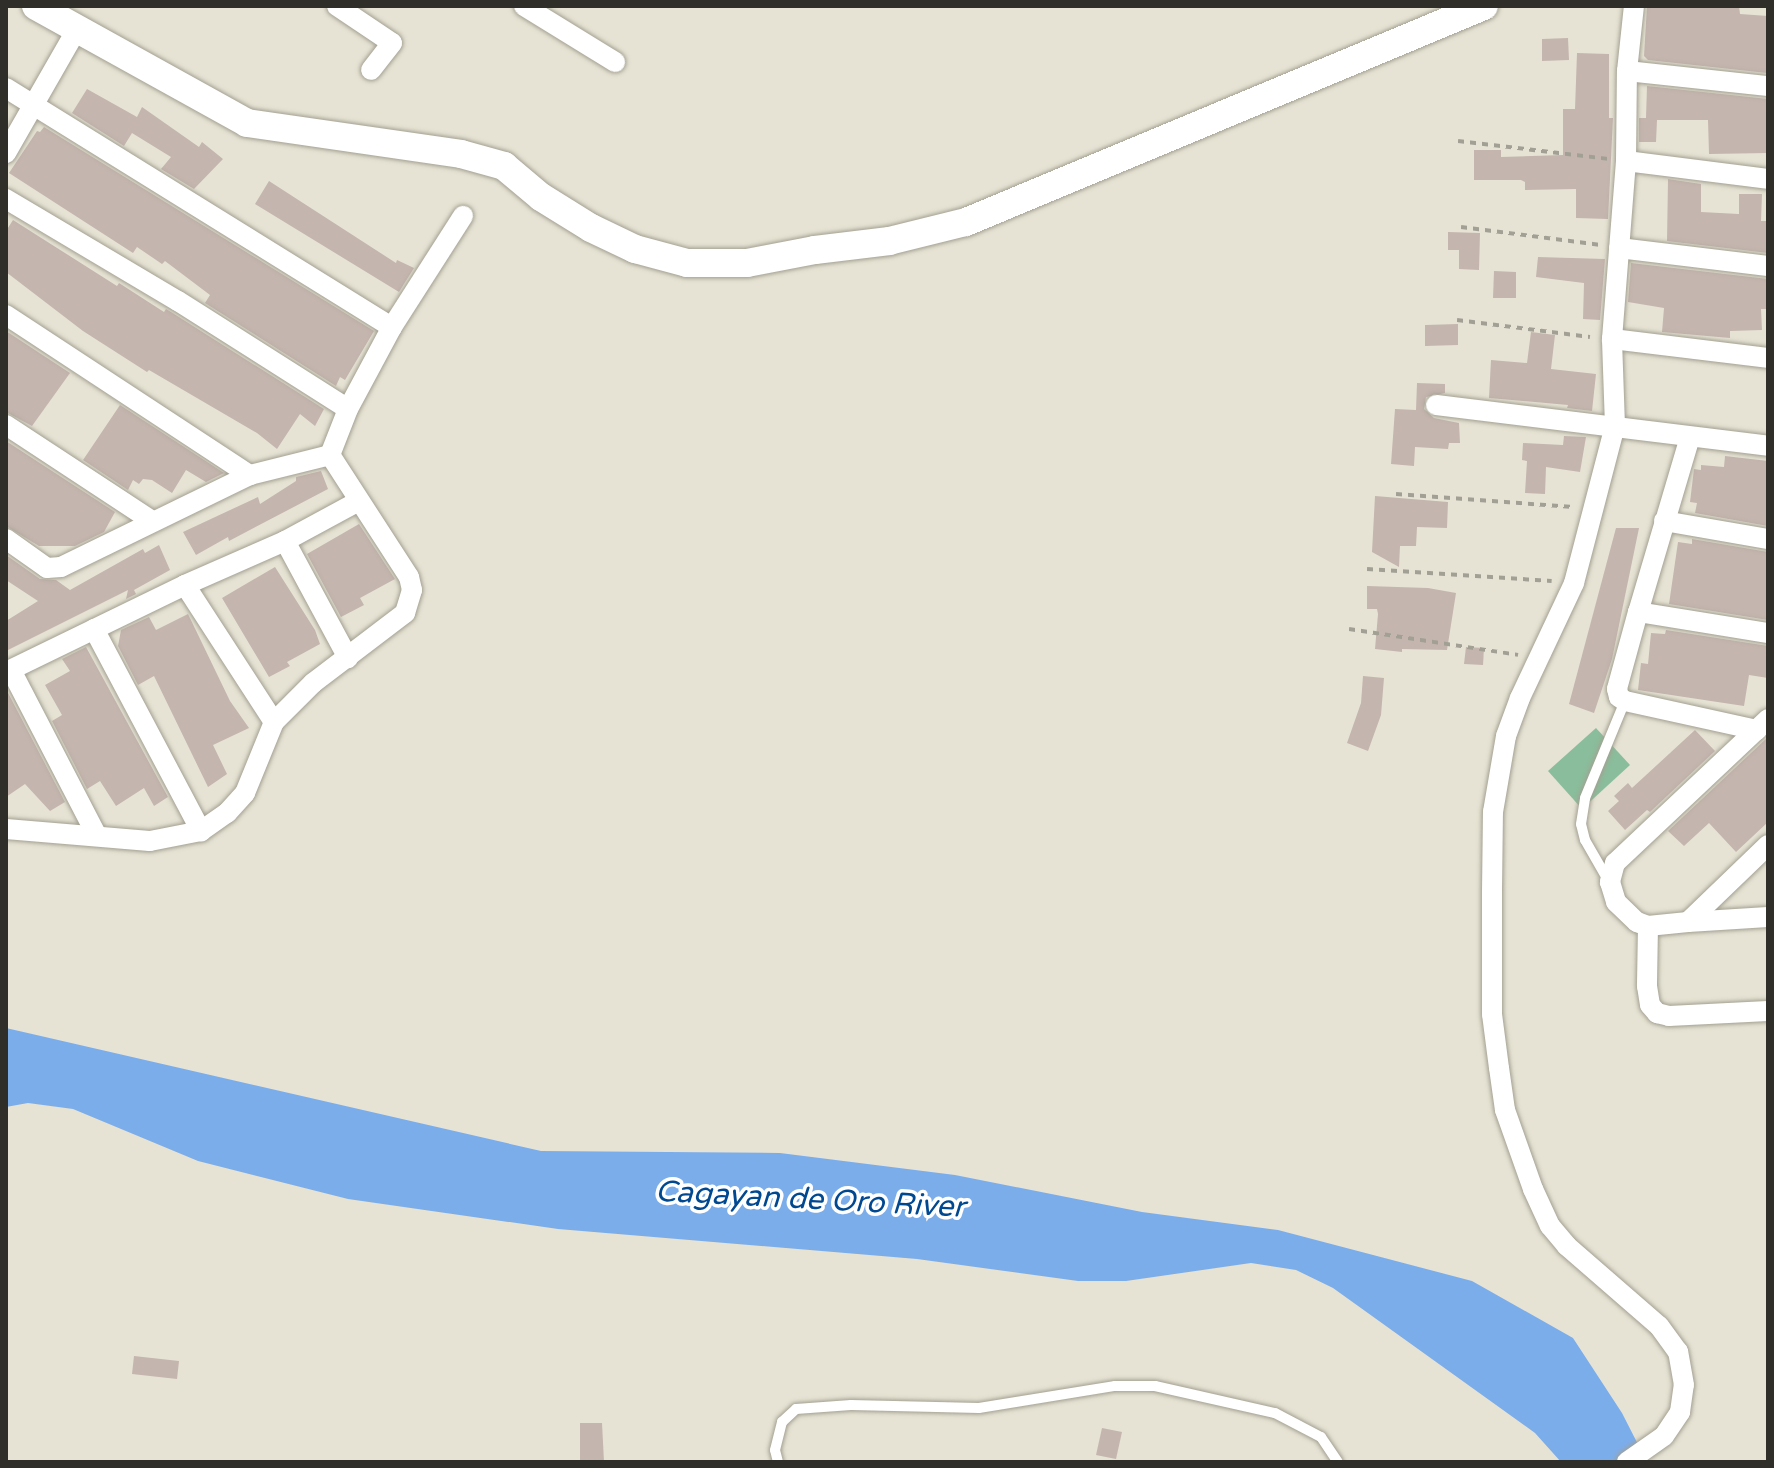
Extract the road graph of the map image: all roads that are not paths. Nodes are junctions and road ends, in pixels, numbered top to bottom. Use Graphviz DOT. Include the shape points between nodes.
graph roads {
  1 [pos="36,6"];
  2 [pos="337,6"];
  3 [pos="524,6"];
  4 [pos="1484,6"];
  5 [pos="1634,6"];
  6 [pos="76,31"];
  7 [pos="615,62"];
  8 [pos="371,70"];
  9 [pos="1627,71"];
  10 [pos="1768,86"];
  11 [pos="6,88"];
  12 [pos="32,107"];
  13 [pos="6,153"];
  14 [pos="1626,161"];
  15 [pos="1768,179"];
  16 [pos="6,199"];
  17 [pos="463,216"];
  18 [pos="1619,248"];
  19 [pos="1768,266"];
  20 [pos="6,315"];
  21 [pos="392,327"];
  22 [pos="1612,339"];
  23 [pos="1768,358"];
  24 [pos="1436,405"];
  25 [pos="348,409"];
  26 [pos="6,425"];
  27 [pos="1615,426"];
  28 [pos="1690,437"];
  29 [pos="1768,446"];
  30 [pos="330,455"];
  31 [pos="250,475"];
  32 [pos="359,501"];
  33 [pos="152,521"];
  34 [pos="1664,521"];
  35 [pos="6,539"];
  36 [pos="1768,539"];
  37 [pos="285,541"];
  38 [pos="185,585"];
  39 [pos="1638,612"];
  40 [pos="94,629"];
  41 [pos="1768,633"];
  42 [pos="348,658"];
  43 [pos="8,671"];
  44 [pos="1625,701"];
  45 [pos="274,722"];
  46 [pos="1762,724"];
  47 [pos="6,829"];
  48 [pos="201,831"];
  49 [pos="96,834"];
  50 [pos="1768,845"];
  51 [pos="1610,882"];
  52 [pos="1768,917"];
  53 [pos="1688,922"];
  54 [pos="1648,926"];
  55 [pos="1768,1011"];
  56 [pos="778,1462"];
  57 [pos="1338,1462"];
  58 [pos="1627,1462"];
  1 -- 6 [label="street"];
  2 -- 8 [label="street" via="392,43"];
  3 -- 7 [label="street"];
  4 -- 6 [label="street" via="966,222 889,241 747,263 687,263 635,249 541,197 504,166 461,154 247,123"];
  5 -- 9 [label="street"];
  6 -- 12 [label="street"];
  9 -- 10 [label="street"];
  9 -- 14 [label="street"];
  11 -- 12 [label="street"];
  12 -- 13 [label="street"];
  12 -- 21 [label="street"];
  14 -- 15 [label="street"];
  14 -- 18 [label="street"];
  16 -- 25 [label="street"];
  17 -- 21 [label="street"];
  18 -- 19 [label="street"];
  18 -- 22 [label="street"];
  20 -- 31 [label="street"];
  21 -- 25 [label="street"];
  22 -- 23 [label="street"];
  22 -- 27 [label="street"];
  24 -- 27 [label="street"];
  25 -- 30 [label="street"];
  26 -- 33 [label="street"];
  27 -- 28 [label="street"];
  27 -- 58 [label="street" via="1574,583 1506,736 1493,812 1492,1014 1516,1147 1550,1226 1659,1326 1678,1352 1684,1385 1680,1412 1664,1436"];
  28 -- 29 [label="street"];
  28 -- 34 [label="street"];
  30 -- 31 [label="street"];
  30 -- 32 [label="street"];
  31 -- 33 [label="street"];
  32 -- 37 [label="street"];
  32 -- 42 [label="street" via="409,577 412,590 405,613"];
  33 -- 35 [label="street" via="55,568 47,568"];
  34 -- 36 [label="street"];
  34 -- 39 [label="street"];
  37 -- 38 [label="street"];
  37 -- 42 [label="street"];
  38 -- 40 [label="street"];
  38 -- 45 [label="street"];
  39 -- 41 [label="street"];
  39 -- 44 [label="street" via="1617,689"];
  40 -- 43 [label="street"];
  40 -- 48 [label="street"];
  42 -- 45 [label="street"];
  43 -- 49 [label="street"];
  44 -- 46 [label="street"];
  44 -- 51 [label="lane" via="1585,798 1581,824"];
  45 -- 48 [label="street" via="245,793"];
  46 -- 51 [label="street" via="1648,828 1615,863"];
  47 -- 49 [label="street"];
  48 -- 49 [label="street" via="150,841"];
  50 -- 53 [label="street"];
  51 -- 54 [label="street" via="1616,902"];
  52 -- 53 [label="street"];
  53 -- 54 [label="street"];
  54 -- 55 [label="street" via="1647,986 1657,1013"];
  56 -- 57 [label="lane" via="775,1450 782,1422 796,1409 979,1408 1115,1386 1155,1386 1275,1413 1321,1437"];
}
